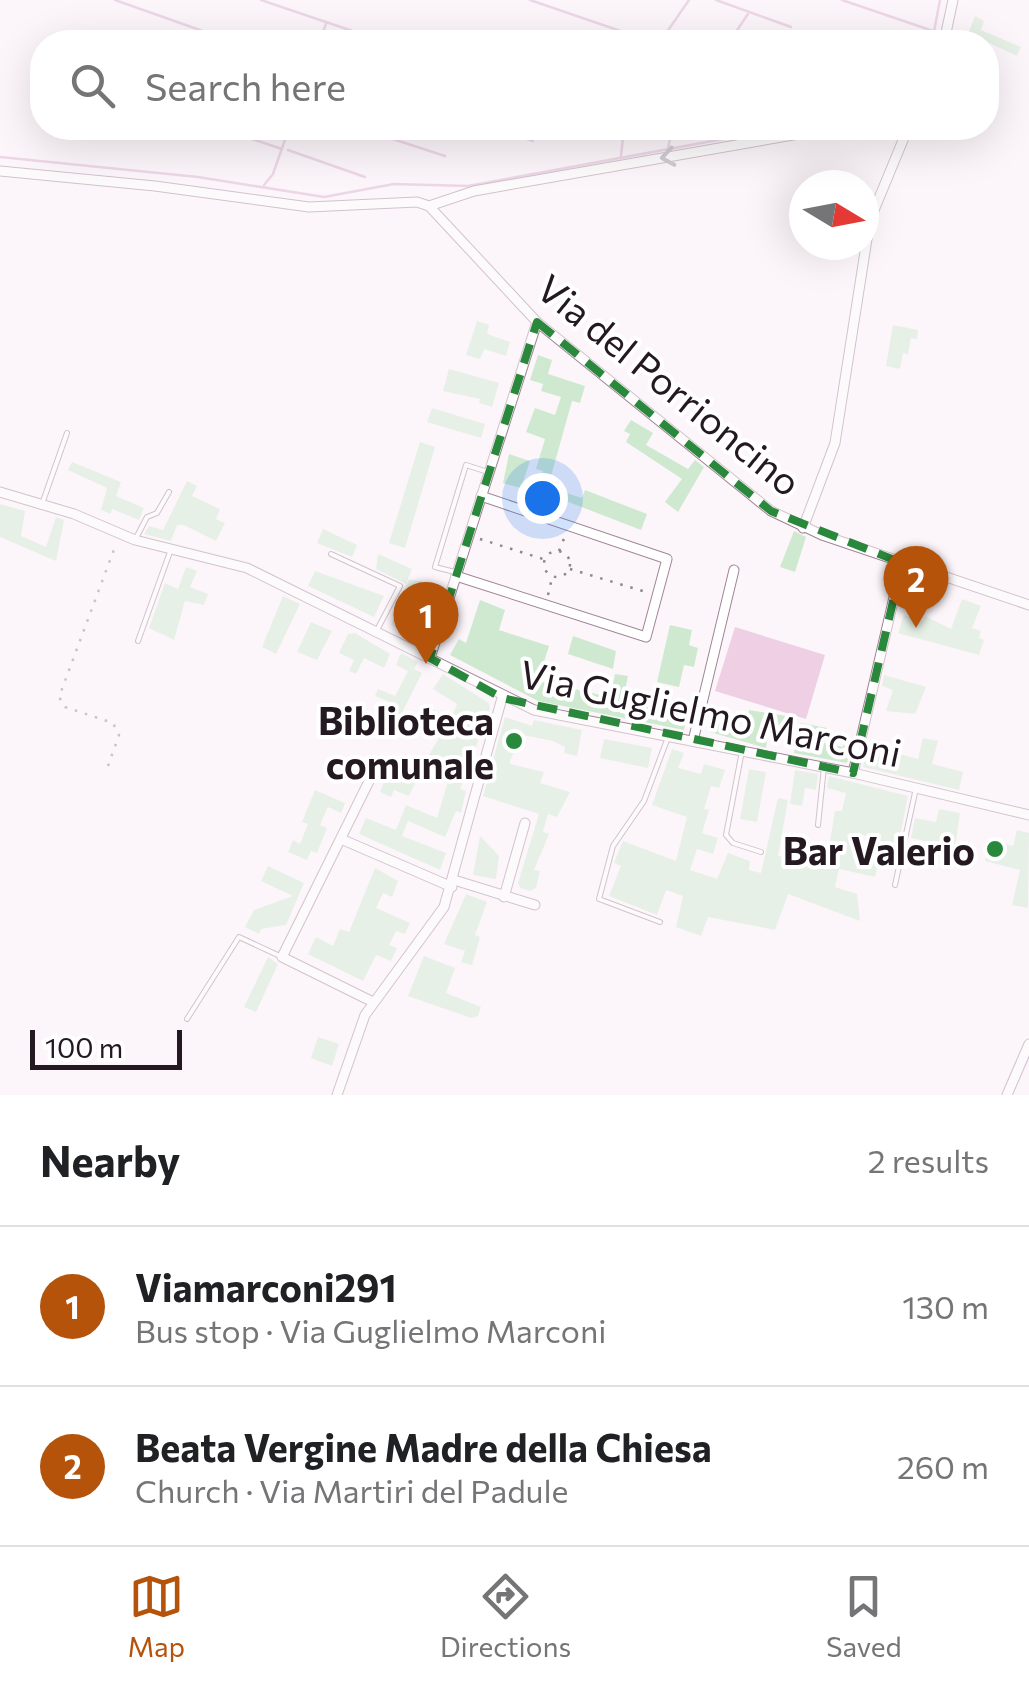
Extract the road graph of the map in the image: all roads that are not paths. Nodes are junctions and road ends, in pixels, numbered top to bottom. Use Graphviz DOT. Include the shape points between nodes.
graph roads {
  1 [pos="952,0"];
  2 [pos="946,30"];
  3 [pos="765,140"];
  4 [pos="903,140"];
  5 [pos="0,172"];
  6 [pos="429,206"];
  7 [pos="538,322"];
  8 [pos="66,433"];
  9 [pos="488,472"];
  10 [pos="0,492"];
  11 [pos="169,492"];
  12 [pos="481,496"];
  13 [pos="42,504"];
  14 [pos="803,528"];
  15 [pos="136,540"];
  16 [pos="172,548"];
  17 [pos="331,554"];
  18 [pos="902,563"];
  19 [pos="734,570"];
  20 [pos="456,574"];
  21 [pos="1029,605"];
  22 [pos="376,632"];
  23 [pos="138,641"];
  24 [pos="430,658"];
  25 [pos="502,698"];
  26 [pos="668,736"];
  27 [pos="694,741"];
  28 [pos="742,751"];
  29 [pos="379,761"];
  30 [pos="824,767"];
  31 [pos="853,772"];
  32 [pos="916,788"];
  33 [pos="1029,815"];
  34 [pos="524,823"];
  35 [pos="818,825"];
  36 [pos="340,840"];
  37 [pos="760,852"];
  38 [pos="453,883"];
  39 [pos="895,884"];
  40 [pos="504,897"];
  41 [pos="535,905"];
  42 [pos="660,922"];
  43 [pos="282,957"];
  44 [pos="373,1002"];
  45 [pos="187,1019"];
  46 [pos="1029,1044"];
  47 [pos="338,1095"];
  48 [pos="1007,1095"];
  1 -- 2 [label="street"];
  3 -- 6 [label="street, one-way" via="474,191"];
  4 -- 14 [label="street" via="876,200 835,443"];
  5 -- 6 [label="street" via="309,207"];
  6 -- 7 [label="street, Via del Porrioncino"];
  7 -- 9 [label="street"];
  7 -- 14 [label="street, Via del Porrioncino" via="756,499"];
  8 -- 13 [label="lane"];
  9 -- 12 [label="street"];
  9 -- 20 [label="lane" via="466,466 460,482 434,567"];
  10 -- 13 [label="street, Via Guglielmo Marconi"];
  11 -- 15 [label="lane"];
  12 -- 20 [label="street"];
  12 -- 20 [label="street" via="667,558 646,637"];
  13 -- 15 [label="street, Via Guglielmo Marconi"];
  14 -- 18 [label="street, Via del Porrioncino"];
  15 -- 16 [label="street, Via Guglielmo Marconi"];
  16 -- 22 [label="street, Via Guglielmo Marconi" via="247,568"];
  16 -- 23 [label="lane"];
  17 -- 22 [label="lane" via="400,586"];
  18 -- 21 [label="street, Via del Porrioncino"];
  18 -- 31 [label="street"];
  19 -- 27 [label="street"];
  20 -- 24 [label="street"];
  22 -- 24 [label="street, Via Guglielmo Marconi"];
  24 -- 25 [label="street, Via Guglielmo Marconi"];
  25 -- 26 [label="street, Via Guglielmo Marconi"];
  25 -- 38 [label="street"];
  26 -- 27 [label="street, Via Guglielmo Marconi"];
  26 -- 42 [label="lane" via="644,801 614,846 600,899"];
  27 -- 28 [label="street, Via Guglielmo Marconi"];
  28 -- 30 [label="street, Via Guglielmo Marconi"];
  28 -- 37 [label="lane" via="726,836"];
  29 -- 36 [label="street"];
  30 -- 31 [label="street, Via Guglielmo Marconi"];
  30 -- 35 [label="lane"];
  31 -- 32 [label="street, Via Guglielmo Marconi"];
  32 -- 33 [label="street, Via Guglielmo Marconi"];
  32 -- 39 [label="lane"];
  34 -- 40 [label="street"];
  36 -- 38 [label="street"];
  36 -- 43 [label="street"];
  38 -- 40 [label="street"];
  38 -- 44 [label="street" via="434,923"];
  40 -- 41 [label="street"];
  43 -- 44 [label="street"];
  43 -- 45 [label="lane" via="240,937"];
  44 -- 47 [label="street" via="354,1038"];
  46 -- 48 [label="street"];
}
